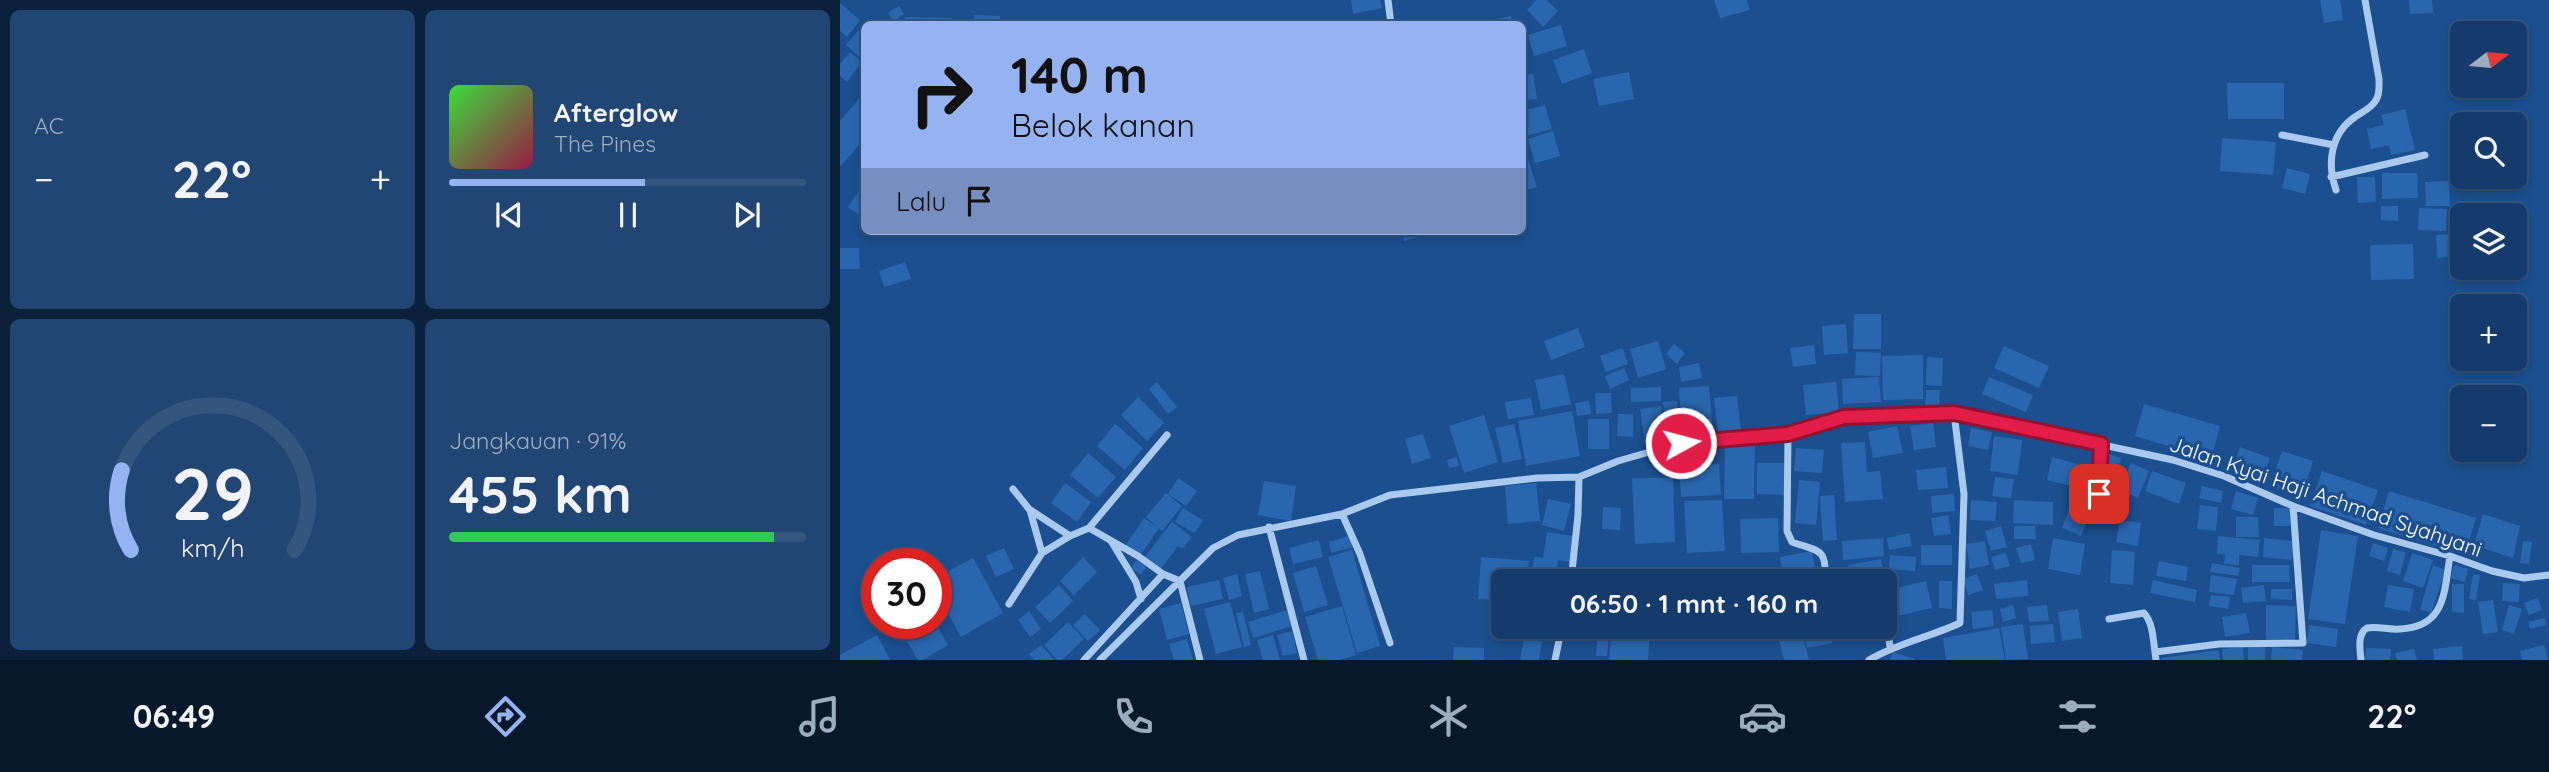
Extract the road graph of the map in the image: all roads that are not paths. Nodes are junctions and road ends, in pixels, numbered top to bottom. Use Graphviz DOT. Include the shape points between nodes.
graph roads {
  1 [pos="1388,0"];
  2 [pos="2365,0"];
  3 [pos="1391,21"];
  4 [pos="2282,135"];
  5 [pos="2334,145"];
  6 [pos="2425,155"];
  7 [pos="2331,177"];
  8 [pos="2336,190"];
  9 [pos="1954,413"];
  10 [pos="1788,434"];
  11 [pos="1167,435"];
  12 [pos="2101,444"];
  13 [pos="1579,477"];
  14 [pos="1013,489"];
  15 [pos="2293,506"];
  16 [pos="1029,509"];
  17 [pos="1342,514"];
  18 [pos="2098,518"];
  19 [pos="1269,527"];
  20 [pos="1089,528"];
  21 [pos="1070,536"];
  22 [pos="1111,541"];
  23 [pos="1042,553"];
  24 [pos="2450,556"];
  25 [pos="1572,569"];
  26 [pos="1826,569"];
  27 [pos="1163,574"];
  28 [pos="2549,575"];
  29 [pos="1180,581"];
  30 [pos="1142,599"];
  31 [pos="1009,604"];
  32 [pos="2109,619"];
  33 [pos="1559,639"];
  34 [pos="1890,639"];
  35 [pos="1390,643"];
  36 [pos="1891,647"];
  37 [pos="2155,656"];
  38 [pos="1084,660"];
  39 [pos="1100,660"];
  40 [pos="1200,660"];
  41 [pos="1304,660"];
  42 [pos="1555,660"];
  43 [pos="1869,660"];
  44 [pos="2361,660"];
  1 -- 3 [label="street"];
  2 -- 5 [label="street" via="2379,92 2376,101 2344,127"];
  4 -- 5 [label="street"];
  5 -- 7 [label="street"];
  6 -- 7 [label="street"];
  7 -- 8 [label="street"];
  9 -- 10 [label="street, Jalan Kyai Haji Achmad Syahyani" via="1844,417"];
  9 -- 12 [label="street, Jalan Kyai Haji Achmad Syahyani"];
  9 -- 36 [label="street" via="1964,495 1960,623"];
  10 -- 13 [label="street, Jalan Kyai Haji Achmad Syahyani" via="1681,443"];
  10 -- 26 [label="street" via="1787,531 1791,542 1819,550"];
  11 -- 20 [label="street"];
  12 -- 15 [label="street, Jalan Kyai Haji Achmad Syahyani" via="2224,476"];
  12 -- 18 [label="street"];
  13 -- 17 [label="street" via="1390,495"];
  13 -- 25 [label="street"];
  14 -- 16 [label="street"];
  15 -- 24 [label="street, Jalan Kyai Haji Achmad Syahyani"];
  15 -- 37 [label="street" via="2303,643 2219,643"];
  16 -- 21 [label="street"];
  16 -- 23 [label="street"];
  17 -- 19 [label="street"];
  17 -- 35 [label="street"];
  19 -- 29 [label="street" via="1213,548"];
  19 -- 41 [label="street"];
  20 -- 21 [label="street"];
  20 -- 22 [label="street"];
  21 -- 23 [label="street"];
  22 -- 27 [label="street"];
  22 -- 30 [label="street"];
  23 -- 31 [label="street"];
  24 -- 28 [label="street, Jalan Kyai Haji Achmad Syahyani" via="2515,576"];
  24 -- 44 [label="street" via="2442,601 2431,620 2399,629 2367,628 2360,637"];
  27 -- 29 [label="street"];
  27 -- 30 [label="street"];
  29 -- 39 [label="street"];
  29 -- 40 [label="street"];
  30 -- 38 [label="street"];
  32 -- 37 [label="street" via="2144,613"];
  33 -- 42 [label="street"];
  34 -- 36 [label="street"];
  36 -- 43 [label="street"];
}
